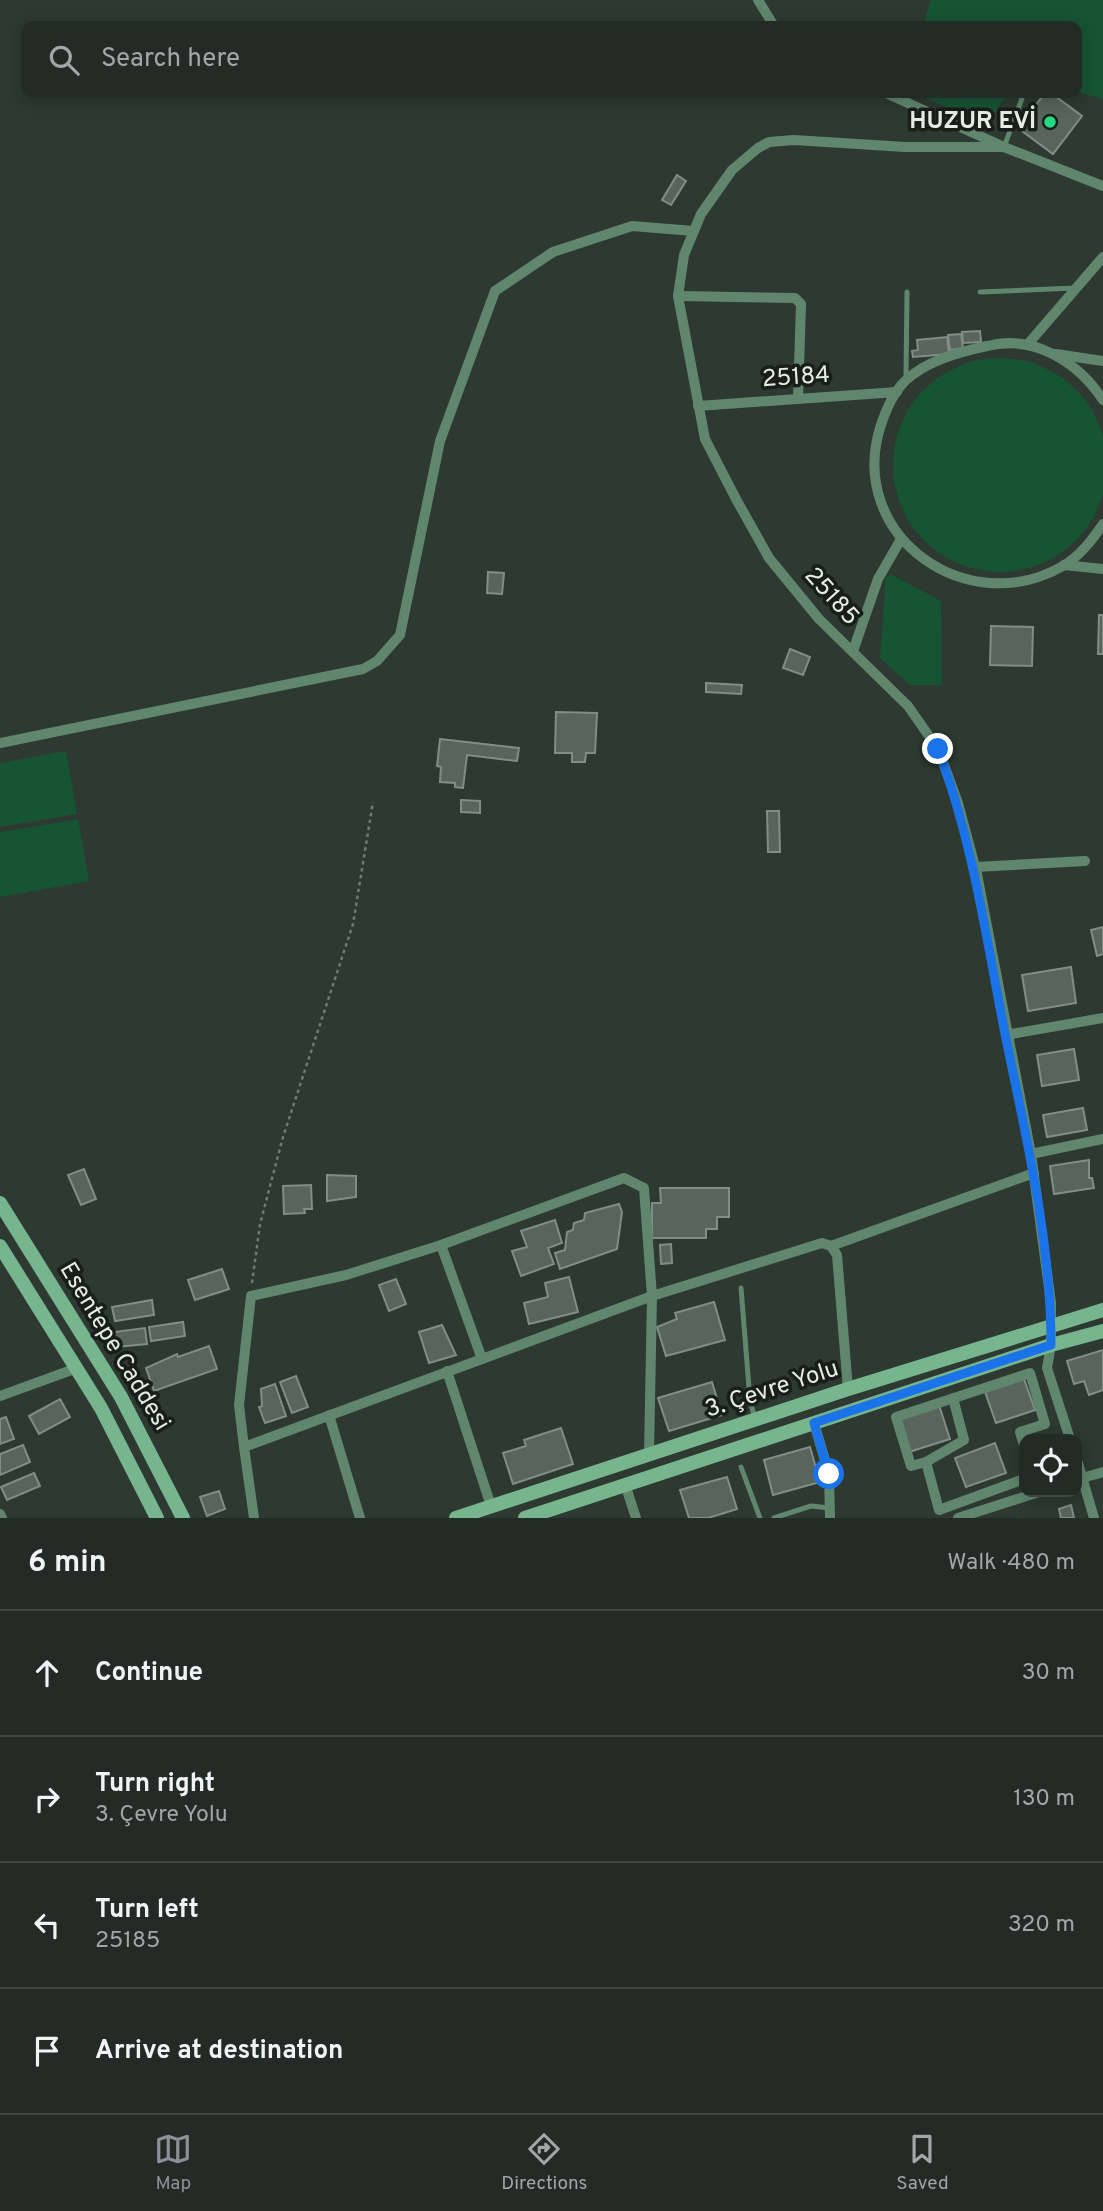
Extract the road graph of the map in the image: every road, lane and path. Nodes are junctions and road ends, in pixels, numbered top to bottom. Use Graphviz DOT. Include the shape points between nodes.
graph roads {
  1 [pos="758,0"];
  2 [pos="771,21"];
  3 [pos="897,98"];
  4 [pos="1022,98"];
  5 [pos="1004,148"];
  6 [pos="1103,186"];
  7 [pos="694,231"];
  8 [pos="1103,257"];
  9 [pos="1078,288"];
  10 [pos="907,292"];
  11 [pos="980,292"];
  12 [pos="678,296"];
  13 [pos="1028,344"];
  14 [pos="1053,353"];
  15 [pos="1103,361"];
  16 [pos="906,381"];
  17 [pos="897,392"];
  18 [pos="799,399"];
  19 [pos="1103,400"];
  20 [pos="698,406"];
  21 [pos="1103,524"];
  22 [pos="901,539"];
  23 [pos="1064,565"];
  24 [pos="1103,569"];
  25 [pos="853,651"];
  26 [pos="0,743"];
  27 [pos="373,802"];
  28 [pos="1085,861"];
  29 [pos="975,867"];
  30 [pos="1103,1018"];
  31 [pos="1006,1035"];
  32 [pos="1103,1139"];
  33 [pos="1031,1154"];
  34 [pos="1034,1173"];
  35 [pos="0,1203"];
  36 [pos="441,1245"];
  37 [pos="0,1246"];
  38 [pos="831,1246"];
  39 [pos="741,1288"];
  40 [pos="251,1296"];
  41 [pos="652,1296"];
  42 [pos="1103,1310"];
  43 [pos="1051,1324"];
  44 [pos="1103,1331"];
  45 [pos="1051,1345"];
  46 [pos="482,1359"];
  47 [pos="76,1368"];
  48 [pos="447,1371"];
  49 [pos="848,1389"];
  50 [pos="0,1396"];
  51 [pos="953,1398"];
  52 [pos="329,1415"];
  53 [pos="755,1419"];
  54 [pos="814,1423"];
  55 [pos="1021,1434"];
  56 [pos="1068,1434"];
  57 [pos="244,1447"];
  58 [pos="649,1454"];
  59 [pos="926,1462"];
  60 [pos="741,1467"];
  61 [pos="1103,1472"];
  62 [pos="1082,1478"];
  63 [pos="1019,1481"];
  64 [pos="625,1484"];
  65 [pos="1082,1485"];
  66 [pos="1004,1488"];
  67 [pos="1024,1497"];
  68 [pos="1008,1502"];
  69 [pos="491,1506"];
  70 [pos="830,1513"];
  71 [pos="158,1518"];
  72 [pos="183,1518"];
  73 [pos="254,1518"];
  74 [pos="360,1518"];
  75 [pos="456,1518"];
  76 [pos="525,1518"];
  77 [pos="636,1518"];
  78 [pos="760,1518"];
  79 [pos="774,1518"];
  80 [pos="958,1518"];
  81 [pos="1094,1518"];
  1 -- 2 [label="street"];
  3 -- 5 [label="street"];
  4 -- 5 [label="lane"];
  5 -- 6 [label="street"];
  5 -- 7 [label="street, 25185" via="769,142 746,155 732,170"];
  7 -- 12 [label="street, 25185" via="684,255"];
  7 -- 26 [label="street" via="632,226 552,252 495,291 440,441 400,635 377,661 363,669"];
  8 -- 9 [label="street"];
  9 -- 11 [label="lane"];
  9 -- 13 [label="street"];
  10 -- 16 [label="lane"];
  12 -- 18 [label="street" via="795,298 801,304"];
  12 -- 20 [label="street, 25185"];
  13 -- 14 [label="street"];
  13 -- 16 [label="street" via="997,343 963,351 932,363"];
  14 -- 15 [label="street"];
  14 -- 19 [label="street" via="1081,372"];
  16 -- 17 [label="street"];
  17 -- 18 [label="street, 25184"];
  17 -- 22 [label="street" via="876,440 874,466 883,505"];
  18 -- 20 [label="street, 25184"];
  20 -- 25 [label="street, 25185" via="705,439 769,558 819,619"];
  21 -- 23 [label="street" via="1088,545"];
  22 -- 23 [label="street" via="949,574 996,585 1031,580"];
  22 -- 25 [label="street" via="878,579"];
  23 -- 24 [label="street"];
  25 -- 29 [label="street, 25185" via="908,706 938,749"];
  27 -- 40 [label="path" via="353,924 283,1137 260,1224"];
  28 -- 29 [label="street"];
  29 -- 31 [label="street, 25185"];
  30 -- 31 [label="street"];
  31 -- 33 [label="street, 25185"];
  32 -- 33 [label="street"];
  33 -- 34 [label="street, 25185"];
  34 -- 38 [label="street"];
  34 -- 43 [label="street, 25185"];
  35 -- 72 [label="main road, Esentepe Caddesi" via="121,1397"];
  36 -- 40 [label="street" via="346,1275"];
  36 -- 41 [label="street" via="624,1178 644,1188"];
  36 -- 46 [label="street"];
  37 -- 47 [label="main road, Esentepe Caddesi"];
  38 -- 41 [label="street" via="822,1243"];
  38 -- 49 [label="street" via="837,1255"];
  39 -- 53 [label="lane"];
  40 -- 57 [label="street" via="239,1393"];
  41 -- 46 [label="street"];
  41 -- 58 [label="street"];
  42 -- 43 [label="main road, 3. Çevre Yolu"];
  43 -- 45 [label="street, 25185"];
  43 -- 49 [label="main road, 3. Çevre Yolu"];
  44 -- 45 [label="main road, 3. Çevre Yolu"];
  45 -- 54 [label="main road, 3. Çevre Yolu"];
  45 -- 56 [label="street, 25185" via="1047,1368"];
  46 -- 48 [label="street"];
  47 -- 50 [label="street"];
  47 -- 71 [label="main road, Esentepe Caddesi"];
  48 -- 52 [label="street"];
  48 -- 69 [label="street"];
  49 -- 53 [label="main road, 3. Çevre Yolu"];
  51 -- 55 [label="street" via="1030,1373 1045,1424"];
  51 -- 59 [label="street" via="964,1440"];
  51 -- 59 [label="street" via="896,1417 911,1465"];
  52 -- 57 [label="street"];
  52 -- 74 [label="street"];
  53 -- 58 [label="main road, 3. Çevre Yolu"];
  54 -- 64 [label="main road, 3. Çevre Yolu"];
  54 -- 70 [label="street" via="829,1474"];
  57 -- 73 [label="street"];
  58 -- 69 [label="main road, 3. Çevre Yolu"];
  59 -- 66 [label="street" via="939,1510"];
  60 -- 78 [label="lane"];
  61 -- 62 [label="street"];
  63 -- 66 [label="street"];
  64 -- 76 [label="main road, 3. Çevre Yolu"];
  64 -- 77 [label="street"];
  65 -- 81 [label="street"];
  66 -- 68 [label="street"];
  67 -- 68 [label="street"];
  68 -- 80 [label="street"];
  69 -- 75 [label="main road, 3. Çevre Yolu"];
  70 -- 79 [label="lane" via="811,1506"];
}
